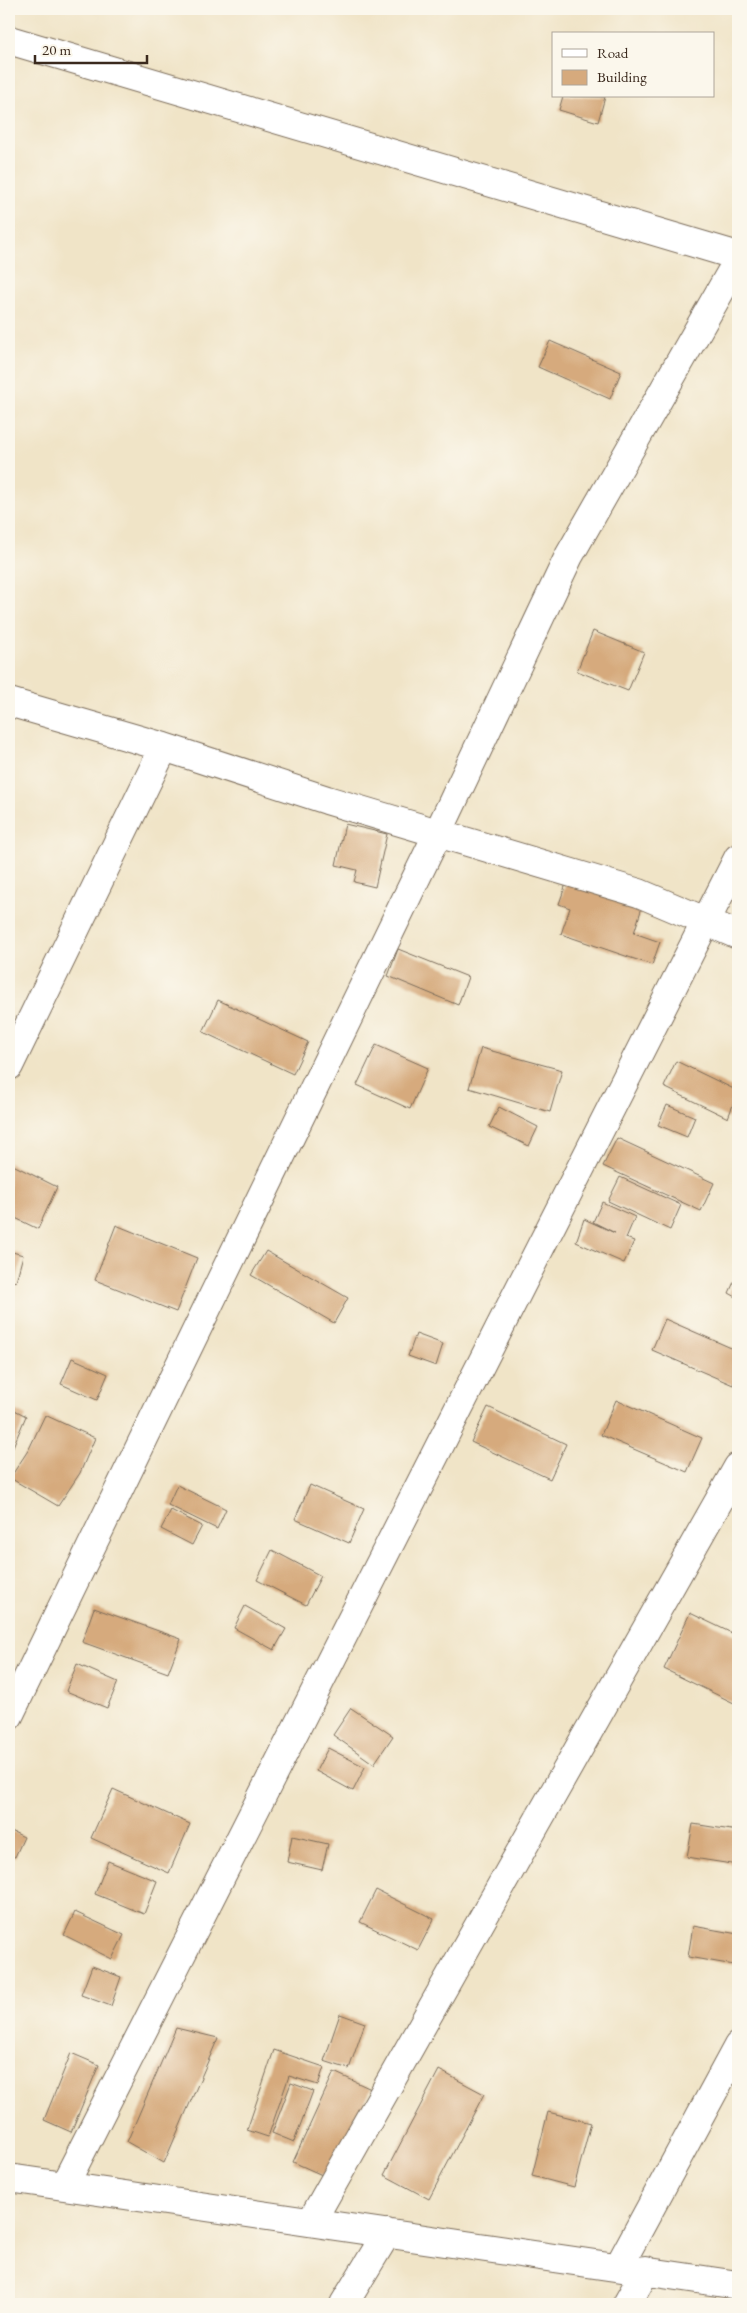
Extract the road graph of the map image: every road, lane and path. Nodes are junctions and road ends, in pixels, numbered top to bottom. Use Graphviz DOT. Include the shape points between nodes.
graph roads {
  1 [pos="9,40"];
  2 [pos="738,258"];
  3 [pos="9,702"];
  4 [pos="164,747"];
  5 [pos="438,833"];
  6 [pos="738,858"];
  7 [pos="705,922"];
  8 [pos="738,935"];
  9 [pos="9,1066"];
  10 [pos="738,1468"];
  11 [pos="9,1716"];
  12 [pos="738,2046"];
  13 [pos="9,2178"];
  14 [pos="64,2186"];
  15 [pos="311,2222"];
  16 [pos="387,2232"];
  17 [pos="619,2266"];
  18 [pos="646,2270"];
  19 [pos="738,2285"];
  20 [pos="344,2304"];
  21 [pos="628,2304"];
  1 -- 2 [label="street"];
  2 -- 5 [label="street" via="569,556"];
  3 -- 4 [label="street"];
  4 -- 5 [label="street"];
  4 -- 9 [label="street"];
  5 -- 7 [label="street" via="639,893"];
  5 -- 11 [label="street"];
  6 -- 7 [label="street"];
  7 -- 8 [label="street"];
  7 -- 14 [label="street"];
  10 -- 15 [label="street"];
  12 -- 17 [label="street"];
  13 -- 14 [label="street"];
  14 -- 15 [label="street"];
  15 -- 16 [label="street"];
  16 -- 17 [label="street"];
  16 -- 20 [label="street"];
  17 -- 18 [label="street"];
  18 -- 19 [label="street"];
  18 -- 21 [label="street"];
}
